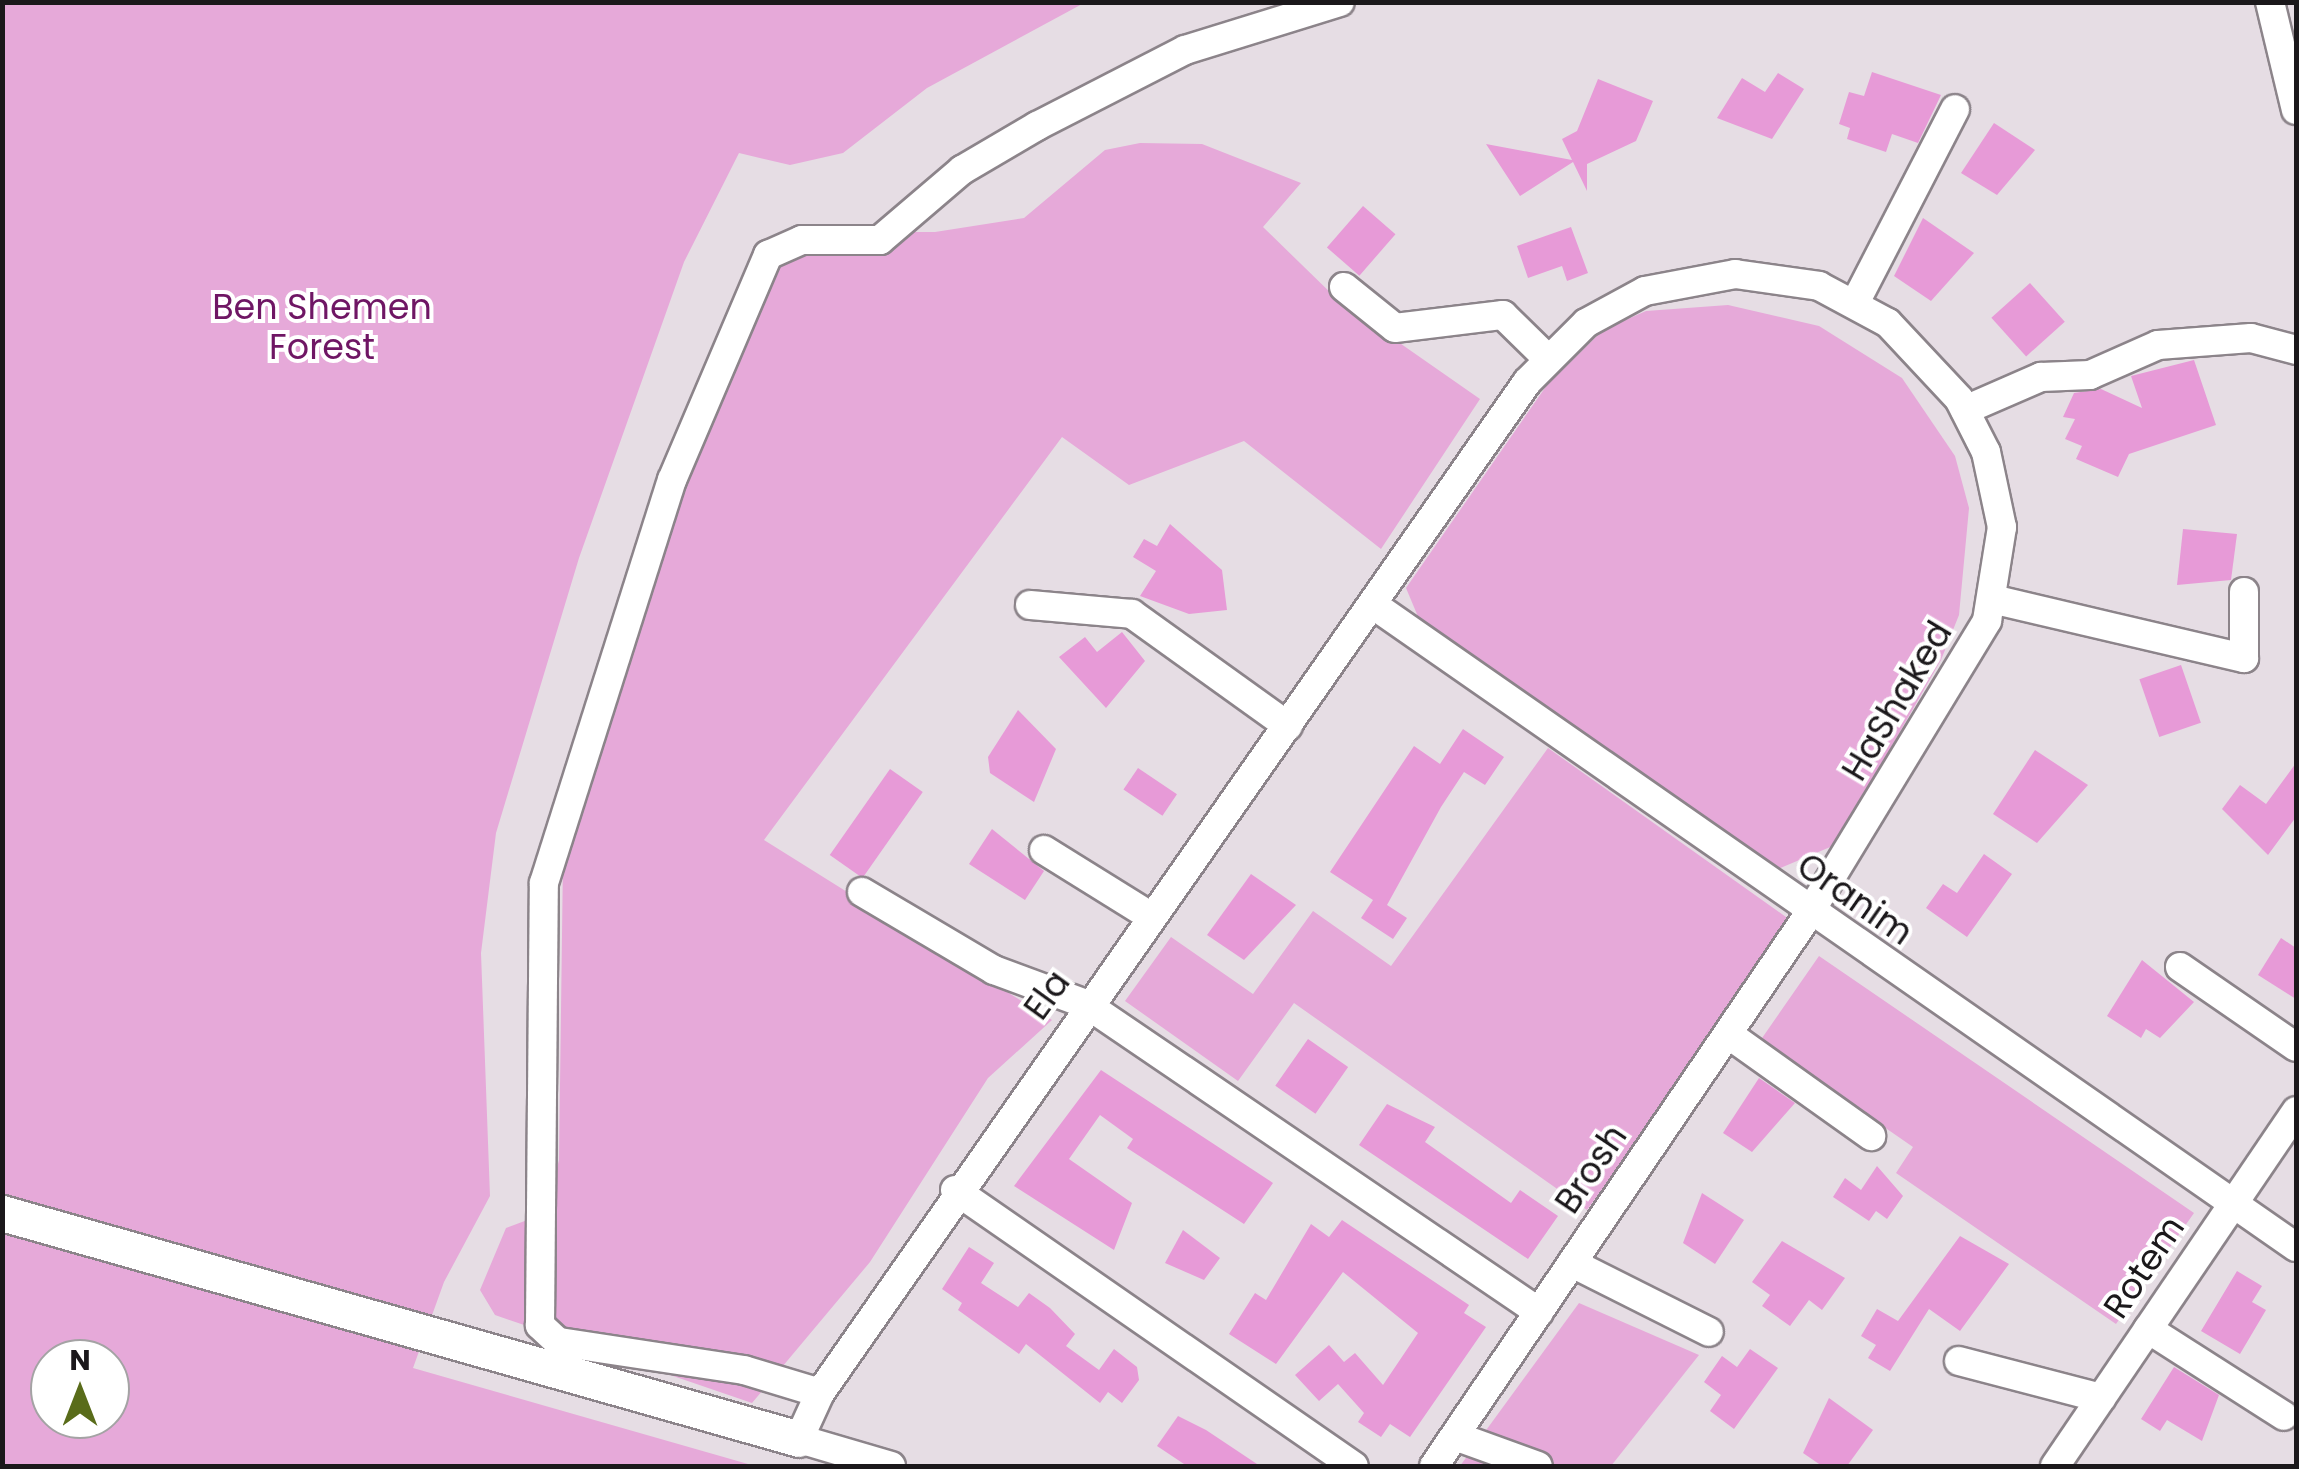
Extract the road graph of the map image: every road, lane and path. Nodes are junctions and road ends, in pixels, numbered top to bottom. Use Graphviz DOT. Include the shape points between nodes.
graph roads {
  1 [pos="1340,2"];
  2 [pos="2270,2"];
  3 [pos="1955,109"];
  4 [pos="2296,110"];
  5 [pos="1344,288"];
  6 [pos="1855,303"];
  7 [pos="2296,350"];
  8 [pos="1549,360"];
  9 [pos="1965,410"];
  10 [pos="2244,592"];
  11 [pos="1992,600"];
  12 [pos="1030,605"];
  13 [pos="1375,606"];
  14 [pos="1288,726"];
  15 [pos="1044,850"];
  16 [pos="862,892"];
  17 [pos="1810,914"];
  18 [pos="1150,916"];
  19 [pos="2180,967"];
  20 [pos="1086,1004"];
  21 [pos="1728,1034"];
  22 [pos="2296,1047"];
  23 [pos="2296,1110"];
  24 [pos="1871,1136"];
  25 [pos="955,1190"];
  26 [pos="2232,1204"];
  27 [pos="2,1213"];
  28 [pos="2296,1247"];
  29 [pos="1572,1263"];
  30 [pos="1539,1312"];
  31 [pos="2148,1329"];
  32 [pos="1708,1332"];
  33 [pos="1958,1362"];
  34 [pos="820,1393"];
  35 [pos="2101,1398"];
  36 [pos="2284,1416"];
  37 [pos="1455,1436"];
  38 [pos="800,1440"];
  39 [pos="890,1466"];
  40 [pos="1354,1466"];
  41 [pos="1434,1466"];
  42 [pos="1538,1466"];
  43 [pos="2055,1466"];
  1 -- 34 [label="street" via="1185,50 962,170 880,240 802,240 768,255 672,480 544,883 540,1324 558,1342 744,1370"];
  2 -- 4 [label="street"];
  3 -- 6 [label="street"];
  5 -- 8 [label="street" via="1395,328 1503,315"];
  6 -- 8 [label="street, HaShaked" via="1778,277 1691,278 1586,323"];
  6 -- 9 [label="street, HaShaked" via="1929,358"];
  7 -- 9 [label="street" via="2251,338 2158,345 2090,375 2041,376"];
  8 -- 13 [label="street, HaShaked"];
  9 -- 11 [label="street, HaShaked" via="1996,486 2002,528"];
  10 -- 11 [label="street" via="2244,658"];
  11 -- 17 [label="street, HaShaked" via="1967,667"];
  12 -- 14 [label="street" via="1132,614"];
  13 -- 14 [label="street, Ela"];
  13 -- 17 [label="street, Oranim"];
  14 -- 18 [label="street, Ela"];
  15 -- 18 [label="street"];
  16 -- 20 [label="street" via="994,970"];
  17 -- 21 [label="street, Brosh"];
  17 -- 26 [label="street, Oranim"];
  18 -- 20 [label="street, Ela"];
  19 -- 22 [label="street"];
  20 -- 25 [label="street, Ela"];
  20 -- 30 [label="street"];
  21 -- 24 [label="street"];
  21 -- 29 [label="street, Brosh"];
  23 -- 26 [label="street, Rotem"];
  25 -- 34 [label="street, Ela"];
  25 -- 40 [label="street"];
  26 -- 28 [label="street, Oranim"];
  26 -- 31 [label="street, Rotem"];
  27 -- 38 [label="main road"];
  29 -- 30 [label="street, Brosh"];
  29 -- 32 [label="street"];
  30 -- 37 [label="street, Brosh"];
  31 -- 35 [label="street, Rotem"];
  31 -- 36 [label="street"];
  33 -- 35 [label="street"];
  34 -- 38 [label="street, Ela"];
  35 -- 43 [label="street, Rotem"];
  37 -- 41 [label="street, Brosh"];
  37 -- 42 [label="street"];
  38 -- 39 [label="street"];
}
